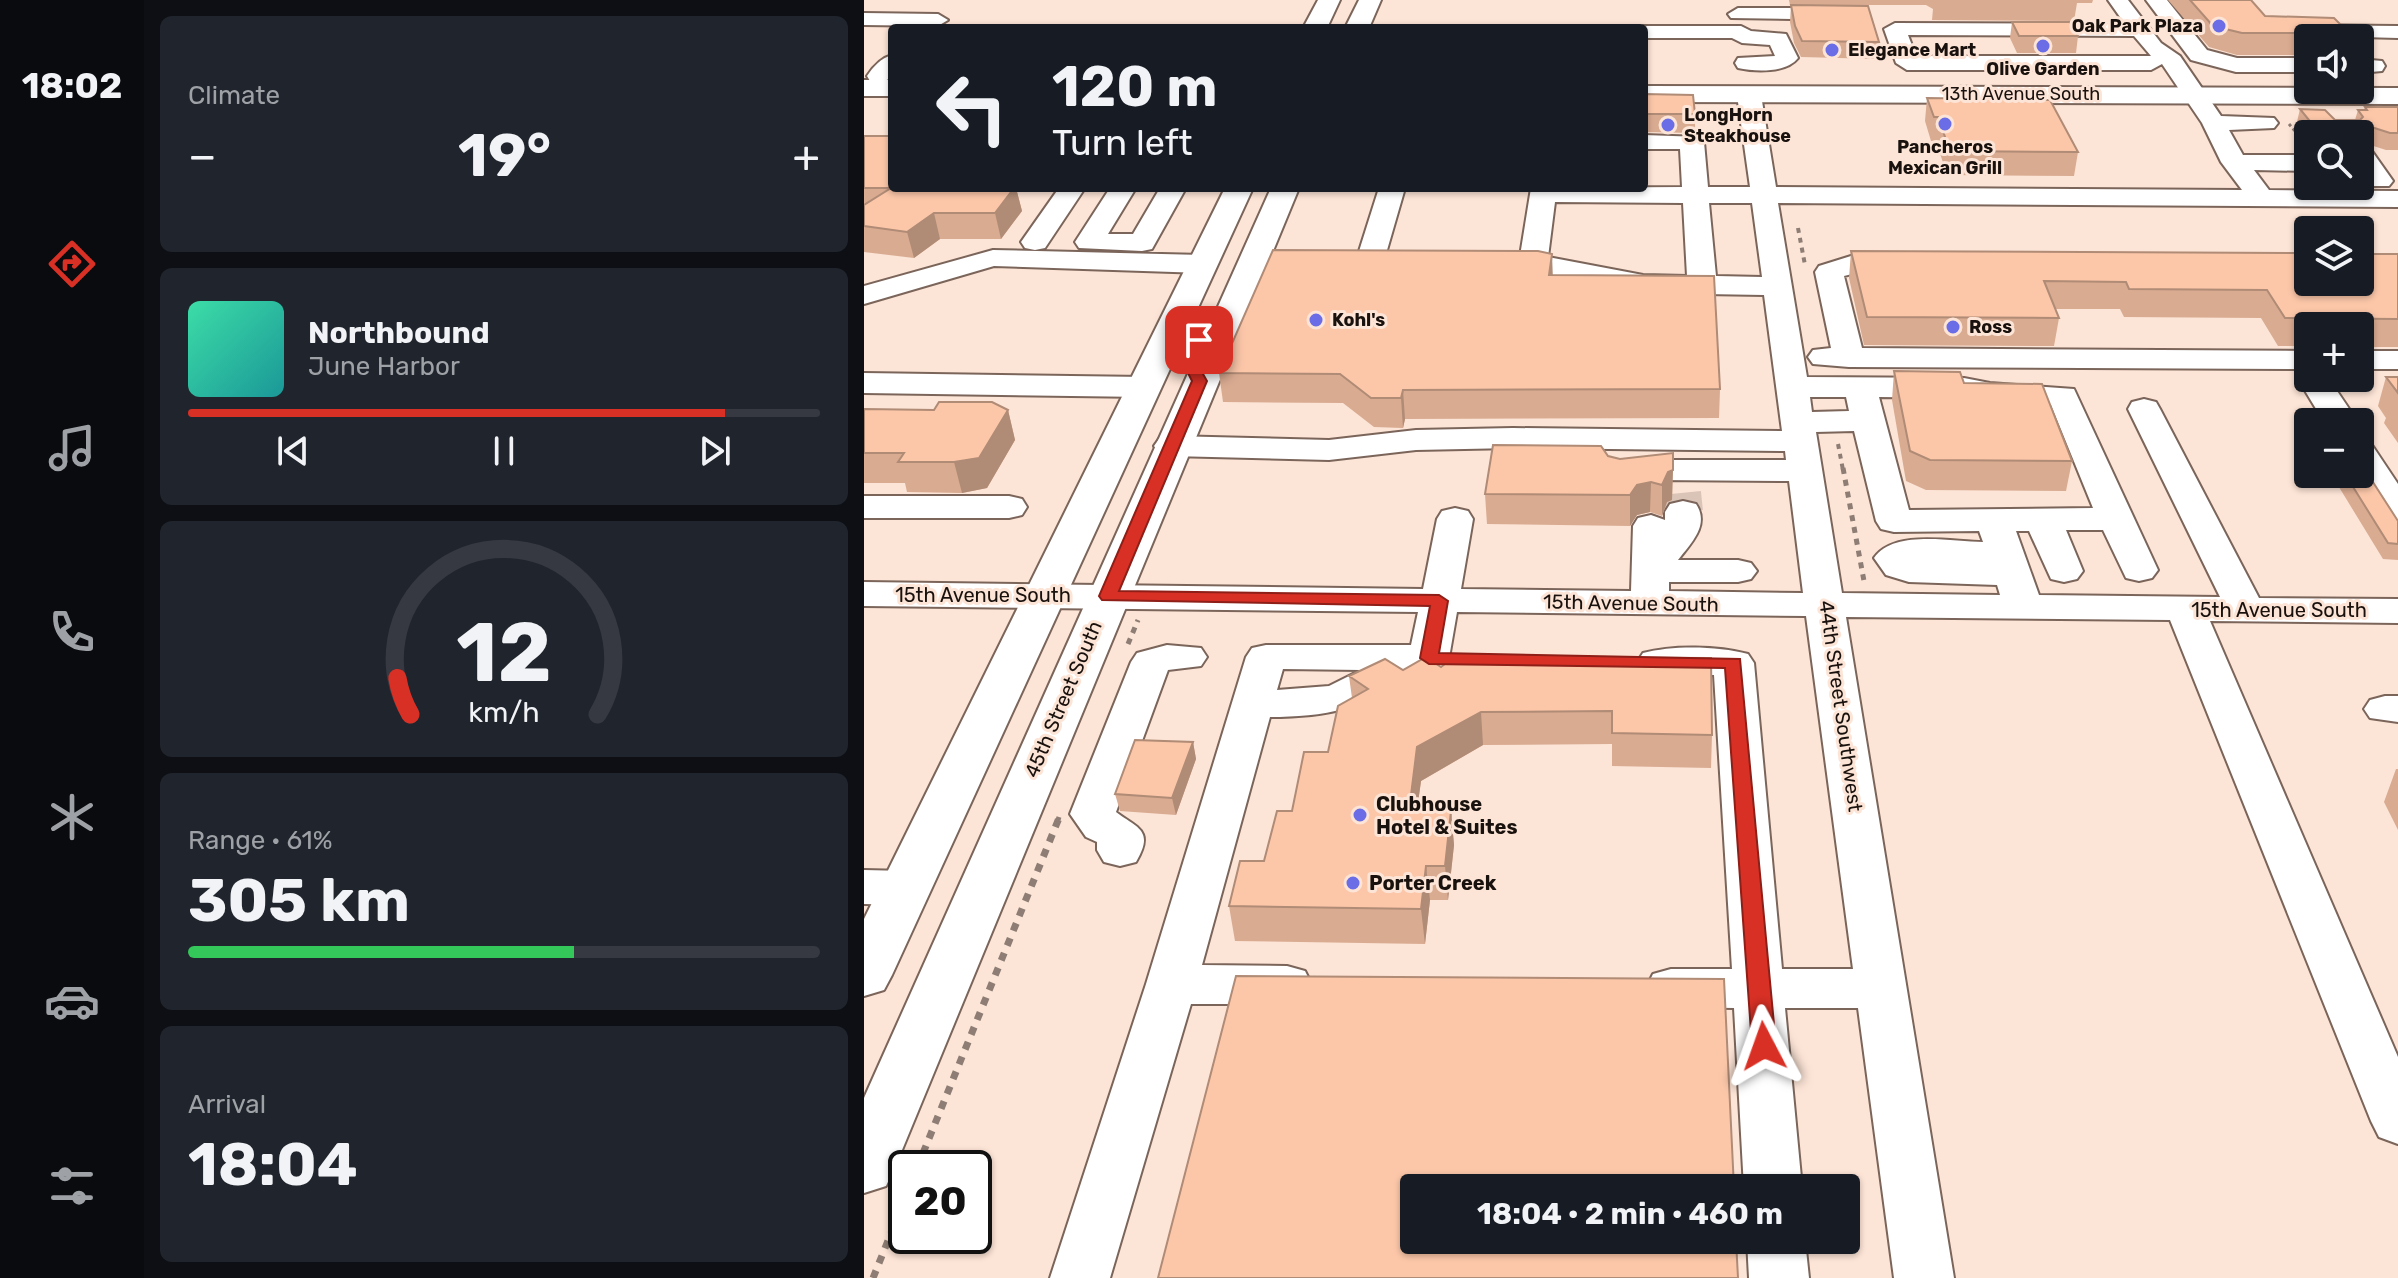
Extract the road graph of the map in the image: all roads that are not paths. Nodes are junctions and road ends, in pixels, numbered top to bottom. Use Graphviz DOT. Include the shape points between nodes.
graph roads {
  1 [pos="1329,0"];
  2 [pos="1356,0"];
  3 [pos="1370,0"];
  4 [pos="2156,0"];
  5 [pos="1812,7"];
  6 [pos="939,19"];
  7 [pos="1739,21"];
  8 [pos="2083,22"];
  9 [pos="889,24"];
  10 [pos="1317,24"];
  11 [pos="1356,24"];
  12 [pos="1358,24"];
  13 [pos="1940,29"];
  14 [pos="1987,29"];
  15 [pos="2269,31"];
  16 [pos="1648,32"];
  17 [pos="2398,32"];
  18 [pos="2192,48"];
  19 [pos="2151,52"];
  20 [pos="2004,63"];
  21 [pos="2108,64"];
  22 [pos="2294,65"];
  23 [pos="1954,71"];
  24 [pos="2374,73"];
  25 [pos="2294,78"];
  26 [pos="1748,79"];
  27 [pos="1648,80"];
  28 [pos="2398,80"];
  29 [pos="1648,91"];
  30 [pos="2398,96"];
  31 [pos="2214,123"];
  32 [pos="2266,123"];
  33 [pos="1648,142"];
  34 [pos="2230,156"];
  35 [pos="2294,162"];
  36 [pos="1069,192"];
  37 [pos="1120,192"];
  38 [pos="1171,192"];
  39 [pos="1237,192"];
  40 [pos="1248,192"];
  41 [pos="1284,192"];
  42 [pos="1391,192"];
  43 [pos="1544,192"];
  44 [pos="1582,192"];
  45 [pos="1694,195"];
  46 [pos="1764,195"];
  47 [pos="2294,195"];
  48 [pos="2374,197"];
  49 [pos="2261,198"];
  50 [pos="2398,199"];
  51 [pos="1035,242"];
  52 [pos="1089,242"];
  53 [pos="993,258"];
  54 [pos="1270,263"];
  55 [pos="1203,264"];
  56 [pos="1337,264"];
  57 [pos="1478,264"];
  58 [pos="1533,265"];
  59 [pos="1925,265"];
  60 [pos="1702,285"];
  61 [pos="1777,286"];
  62 [pos="864,295"];
  63 [pos="2374,360"];
  64 [pos="2398,360"];
  65 [pos="2294,375"];
  66 [pos="1200,381"];
  67 [pos="864,383"];
  68 [pos="1145,387"];
  69 [pos="1859,389"];
  70 [pos="2144,409"];
  71 [pos="1797,416"];
  72 [pos="1167,457"];
  73 [pos="2374,474"];
  74 [pos="864,507"];
  75 [pos="1009,507"];
  76 [pos="2398,512"];
  77 [pos="1455,519"];
  78 [pos="2116,519"];
  79 [pos="2043,520"];
  80 [pos="2009,564"];
  81 [pos="2139,570"];
  82 [pos="1738,571"];
  83 [pos="2064,571"];
  84 [pos="1650,587"];
  85 [pos="864,594"];
  86 [pos="1043,595"];
  87 [pos="1439,601"];
  88 [pos="1826,605"];
  89 [pos="2185,609"];
  90 [pos="2245,609"];
  91 [pos="1122,610"];
  92 [pos="2398,611"];
  93 [pos="1187,657"];
  94 [pos="1612,661"];
  95 [pos="1120,850"];
  96 [pos="885,888"];
  97 [pos="864,975"];
  98 [pos="1171,984"];
  99 [pos="1326,986"];
  100 [pos="1620,988"];
  101 [pos="1761,989"];
  102 [pos="1882,989"];
  103 [pos="2398,1121"];
  104 [pos="864,1167"];
  105 [pos="1772,1174"];
  106 [pos="1777,1254"];
  107 [pos="1080,1278"];
  108 [pos="1779,1278"];
  109 [pos="1924,1278"];
  1 -- 10 [label="main road"];
  2 -- 11 [label="main road"];
  3 -- 12 [label="main road"];
  4 -- 18 [label="street"];
  5 -- 7 [label="street"];
  5 -- 8 [label="street"];
  6 -- 9 [label="street"];
  7 -- 16 [label="street"];
  7 -- 26 [label="street"];
  7 -- 26 [label="street" via="1778,39 1787,58"];
  8 -- 14 [label="street"];
  8 -- 19 [label="street"];
  8 -- 21 [label="street"];
  13 -- 14 [label="street"];
  13 -- 23 [label="street"];
  13 -- 23 [label="street" via="1895,29 1907,63"];
  14 -- 20 [label="street"];
  15 -- 17 [label="street"];
  18 -- 19 [label="street"];
  18 -- 22 [label="street" via="2199,55 2236,65"];
  19 -- 21 [label="street"];
  19 -- 23 [label="main road, 13th Avenue South"];
  19 -- 25 [label="main road, 13th Avenue South"];
  19 -- 26 [label="main road, 13th Avenue South"];
  19 -- 30 [label="main road, 13th Avenue South"];
  19 -- 31 [label="street"];
  19 -- 34 [label="street" via="2202,132"];
  20 -- 21 [label="street"];
  20 -- 23 [label="street"];
  23 -- 26 [label="main road, 13th Avenue South" via="1856,87 1770,87"];
  24 -- 28 [label="main road"];
  26 -- 27 [label="main road, 13th Avenue South"];
  26 -- 29 [label="main road, 13th Avenue South"];
  26 -- 46 [label="street, 44th Street Southwest"];
  31 -- 32 [label="street"];
  31 -- 34 [label="street"];
  33 -- 45 [label="street" via="1692,142"];
  34 -- 35 [label="street"];
  34 -- 49 [label="street"];
  36 -- 51 [label="street"];
  37 -- 52 [label="street"];
  38 -- 52 [label="street" via="1142,243"];
  39 -- 55 [label="main road"];
  40 -- 54 [label="main road" via="1225,254 1239,262"];
  41 -- 54 [label="main road, 45th Street South"];
  42 -- 56 [label="street" via="1382,264"];
  43 -- 58 [label="street"];
  44 -- 45 [label="street"];
  45 -- 46 [label="street"];
  45 -- 60 [label="street"];
  46 -- 49 [label="street"];
  46 -- 61 [label="street, 44th Street Southwest"];
  47 -- 49 [label="street"];
  48 -- 50 [label="street"];
  51 -- 52 [label="street"];
  51 -- 53 [label="street"];
  53 -- 55 [label="street"];
  53 -- 62 [label="street"];
  54 -- 66 [label="main road, 45th Street South"];
  55 -- 66 [label="main road" via="1216,265 1229,278 1191,365"];
  55 -- 68 [label="main road"];
  57 -- 58 [label="street"];
  58 -- 60 [label="street" via="1628,283"];
  59 -- 69 [label="street" via="1851,265 1829,272"];
  60 -- 61 [label="street"];
  61 -- 71 [label="street, 44th Street Southwest"];
  63 -- 64 [label="street"];
  65 -- 69 [label="street"];
  66 -- 72 [label="main road, 45th Street South"];
  67 -- 68 [label="street"];
  68 -- 72 [label="main road" via="1173,392 1156,437 1155,455"];
  68 -- 86 [label="main road"];
  69 -- 71 [label="street"];
  69 -- 71 [label="street"];
  69 -- 78 [label="street" via="1964,388 2063,396"];
  69 -- 80 [label="street" via="1894,521"];
  70 -- 90 [label="street"];
  71 -- 72 [label="street"];
  71 -- 84 [label="street" via="1655,494"];
  71 -- 88 [label="street, 44th Street Southwest"];
  72 -- 91 [label="main road, 45th Street South"];
  73 -- 76 [label="street"];
  74 -- 75 [label="street"];
  77 -- 87 [label="street"];
  78 -- 79 [label="street"];
  78 -- 81 [label="street"];
  79 -- 80 [label="street"];
  79 -- 83 [label="street"];
  80 -- 88 [label="street, 15th Avenue South"];
  80 -- 89 [label="street, 15th Avenue South"];
  82 -- 84 [label="street"];
  84 -- 87 [label="street, 15th Avenue South"];
  84 -- 88 [label="street, 15th Avenue South"];
  85 -- 86 [label="street, 15th Avenue South"];
  86 -- 91 [label="street, 15th Avenue South"];
  86 -- 96 [label="main road"];
  87 -- 91 [label="street, 15th Avenue South"];
  87 -- 98 [label="street" via="1429,659 1386,673 1335,700 1253,703"];
  88 -- 102 [label="street, 44th Street Southwest"];
  89 -- 90 [label="street, 15th Avenue South"];
  89 -- 103 [label="street"];
  90 -- 92 [label="street, 15th Avenue South"];
  91 -- 104 [label="main road, 45th Street South"];
  93 -- 95 [label="street" via="1151,662 1093,814 1102,826 1120,834"];
  94 -- 101 [label="street" via="1734,663"];
  96 -- 97 [label="main road"];
  98 -- 99 [label="street"];
  98 -- 107 [label="street"];
  100 -- 101 [label="street"];
  101 -- 102 [label="street"];
  101 -- 105 [label="street"];
  102 -- 109 [label="street, 44th Street Southwest"];
  106 -- 108 [label="street"];
}
